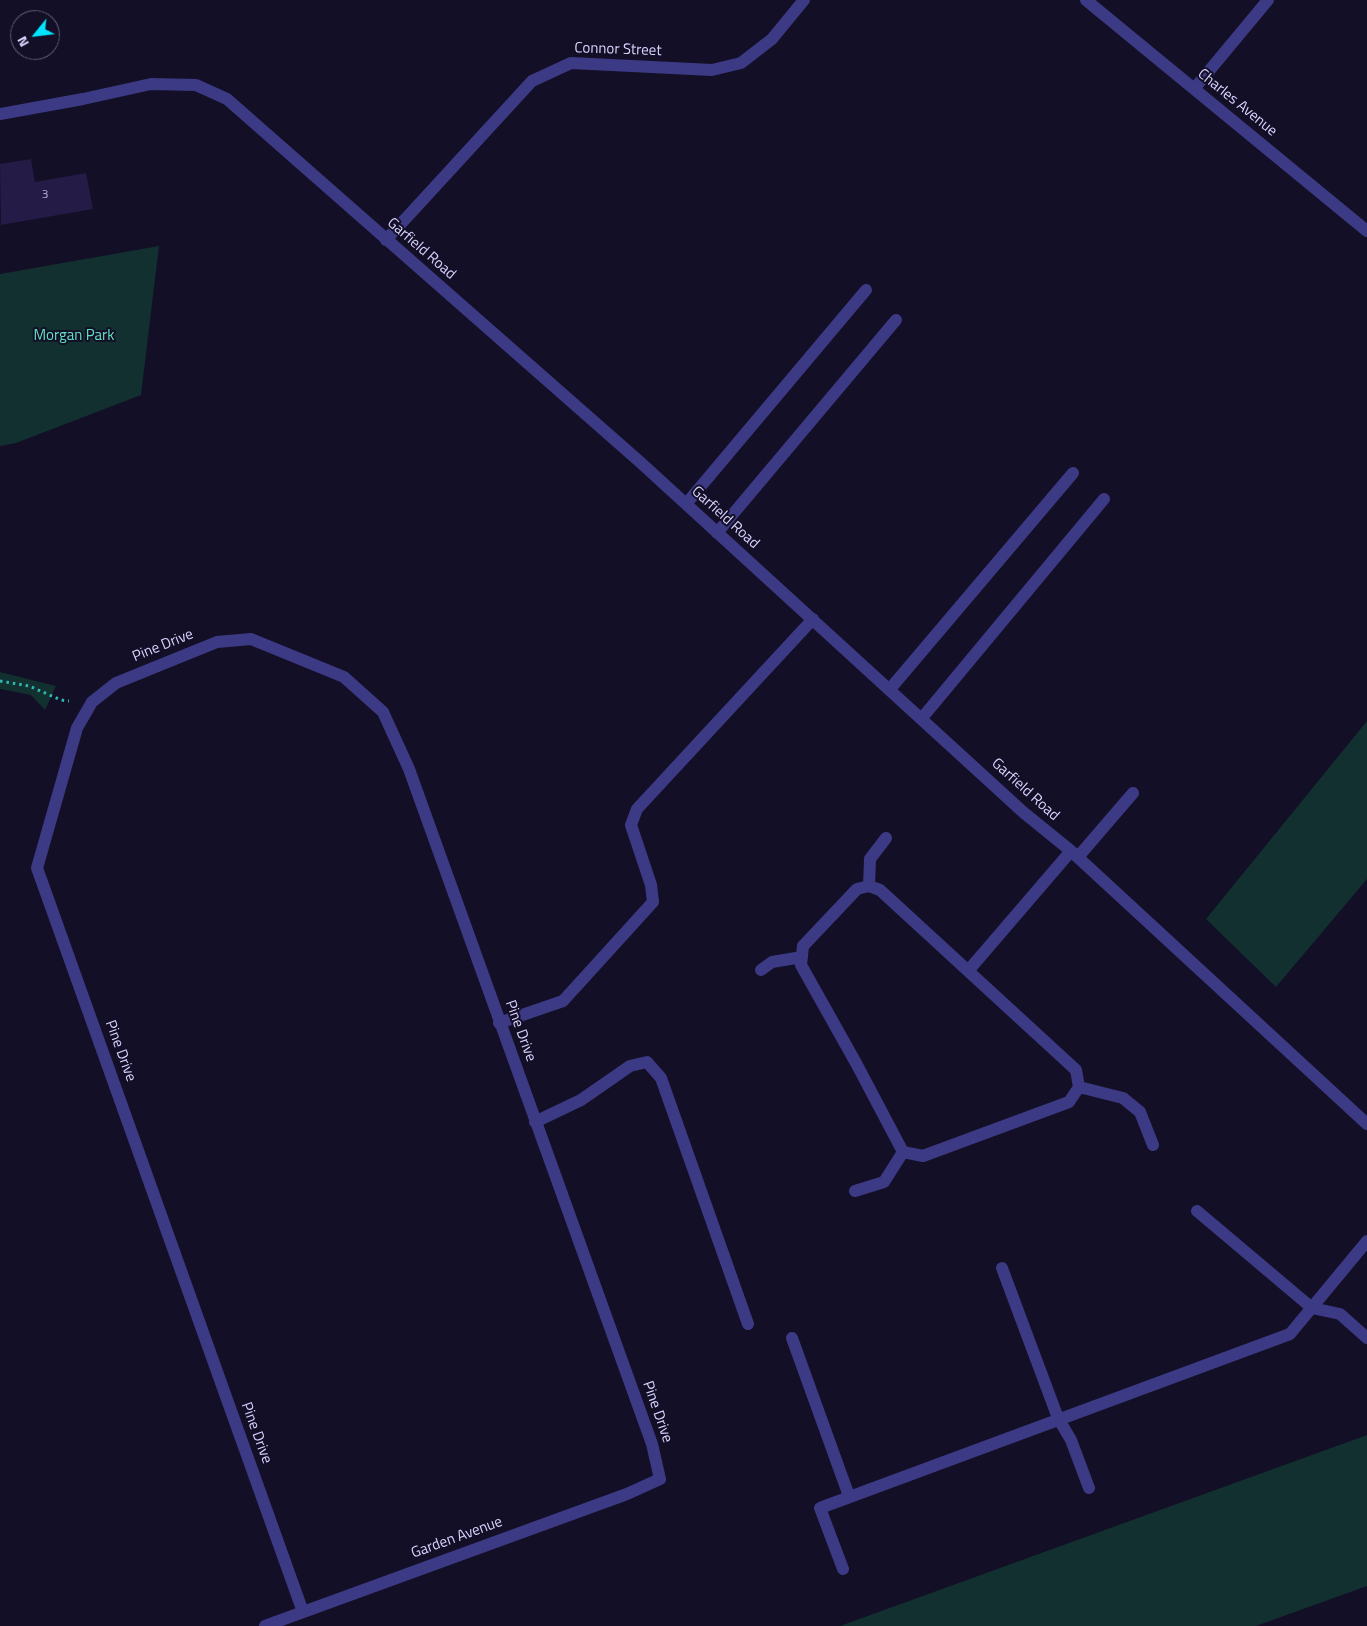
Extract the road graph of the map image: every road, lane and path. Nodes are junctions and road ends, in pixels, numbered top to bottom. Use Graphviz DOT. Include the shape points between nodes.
graph roads {
  1 [pos="804,0"];
  2 [pos="1268,0"];
  3 [pos="1094,2"];
  4 [pos="1194,88"];
  5 [pos="0,114"];
  6 [pos="1367,231"];
  7 [pos="386,240"];
  8 [pos="866,290"];
  9 [pos="896,320"];
  10 [pos="1073,473"];
  11 [pos="1104,499"];
  12 [pos="686,504"];
  13 [pos="717,533"];
  14 [pos="813,619"];
  15 [pos="0,681"];
  16 [pos="890,689"];
  17 [pos="92,702"];
  18 [pos="922,718"];
  19 [pos="1133,793"];
  20 [pos="886,838"];
  21 [pos="1075,854"];
  22 [pos="870,886"];
  23 [pos="802,957"];
  24 [pos="761,970"];
  25 [pos="968,971"];
  26 [pos="499,1023"];
  27 [pos="1079,1087"];
  28 [pos="535,1122"];
  29 [pos="1367,1124"];
  30 [pos="1153,1145"];
  31 [pos="903,1152"];
  32 [pos="855,1191"];
  33 [pos="1197,1211"];
  34 [pos="1367,1241"];
  35 [pos="1002,1268"];
  36 [pos="1312,1308"];
  37 [pos="748,1324"];
  38 [pos="792,1338"];
  39 [pos="1367,1338"];
  40 [pos="1058,1418"];
  41 [pos="660,1479"];
  42 [pos="1089,1488"];
  43 [pos="849,1496"];
  44 [pos="843,1569"];
  45 [pos="303,1612"];
  46 [pos="265,1626"];
  1 -- 7 [label="street, Connor Street" via="772,39 741,63 712,70 571,63 532,81"];
  2 -- 4 [label="street"];
  3 -- 4 [label="street, Charles Avenue"];
  4 -- 6 [label="street, Charles Avenue"];
  5 -- 7 [label="street, Garfield Road" via="151,84 196,85 227,99"];
  7 -- 12 [label="street, Garfield Road"];
  8 -- 12 [label="street"];
  9 -- 13 [label="street"];
  10 -- 16 [label="street"];
  11 -- 18 [label="street"];
  12 -- 13 [label="street, Garfield Road"];
  13 -- 14 [label="street, Garfield Road"];
  14 -- 16 [label="street, Garfield Road"];
  14 -- 26 [label="street" via="636,809 631,825 651,885 653,902 563,1001"];
  15 -- 17 [label="path" via="29,686 61,700"];
  16 -- 18 [label="street, Garfield Road"];
  17 -- 26 [label="street, Pine Drive" via="116,682 216,642 251,639 344,676 383,712 409,769"];
  17 -- 45 [label="street, Pine Drive" via="77,728 37,868"];
  18 -- 21 [label="street, Garfield Road"];
  19 -- 21 [label="street"];
  20 -- 22 [label="street" via="870,859"];
  21 -- 25 [label="street"];
  21 -- 29 [label="street, Garfield Road"];
  22 -- 23 [label="street" via="857,889 803,946"];
  22 -- 25 [label="street" via="880,890"];
  23 -- 24 [label="street" via="772,962"];
  23 -- 31 [label="street" via="801,965"];
  25 -- 27 [label="street" via="1076,1070"];
  26 -- 28 [label="street, Pine Drive"];
  27 -- 30 [label="street" via="1123,1098 1140,1112"];
  27 -- 31 [label="street" via="1070,1102 923,1156"];
  28 -- 37 [label="street" via="580,1100 630,1066 647,1062 661,1078"];
  28 -- 41 [label="street, Pine Drive" via="652,1444"];
  31 -- 32 [label="street" via="884,1182"];
  33 -- 36 [label="street"];
  34 -- 36 [label="street"];
  35 -- 40 [label="street"];
  36 -- 39 [label="street" via="1340,1314"];
  36 -- 40 [label="street" via="1290,1334"];
  38 -- 43 [label="street"];
  40 -- 42 [label="street" via="1071,1440"];
  40 -- 43 [label="street"];
  41 -- 45 [label="street, Garden Avenue" via="627,1494"];
  43 -- 44 [label="street" via="820,1508"];
  45 -- 46 [label="street, Garden Avenue"];
}
